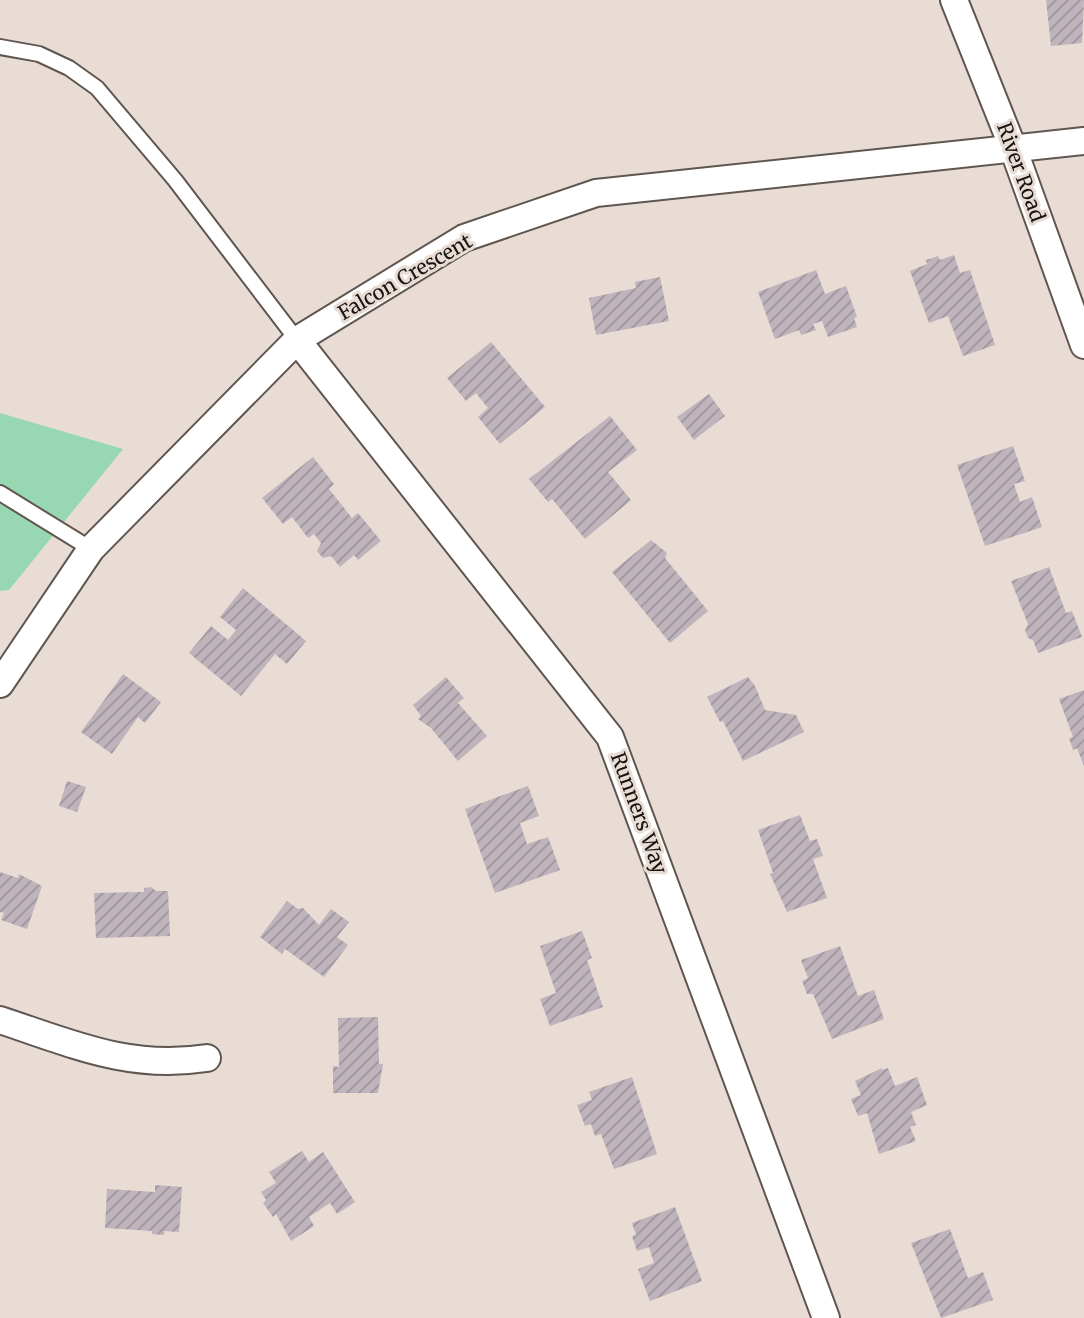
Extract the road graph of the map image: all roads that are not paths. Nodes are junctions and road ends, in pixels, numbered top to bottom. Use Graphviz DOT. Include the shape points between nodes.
graph roads {
  1 [pos="954,0"];
  2 [pos="0,47"];
  3 [pos="1084,141"];
  4 [pos="1013,148"];
  5 [pos="297,340"];
  6 [pos="1084,345"];
  7 [pos="0,493"];
  8 [pos="91,549"];
  9 [pos="0,684"];
  10 [pos="0,1020"];
  11 [pos="207,1058"];
  12 [pos="826,1318"];
  1 -- 4 [label="street, River Road"];
  2 -- 5 [label="lane" via="39,54 97,88"];
  3 -- 4 [label="street, Falcon Crescent"];
  4 -- 5 [label="street, Falcon Crescent" via="596,193 464,238"];
  4 -- 6 [label="street, River Road"];
  5 -- 8 [label="street, Falcon Crescent"];
  5 -- 12 [label="street, Runners Way" via="610,737"];
  7 -- 8 [label="lane"];
  8 -- 9 [label="street, Falcon Crescent"];
  10 -- 11 [label="street" via="108,1056 146,1062"];
}
